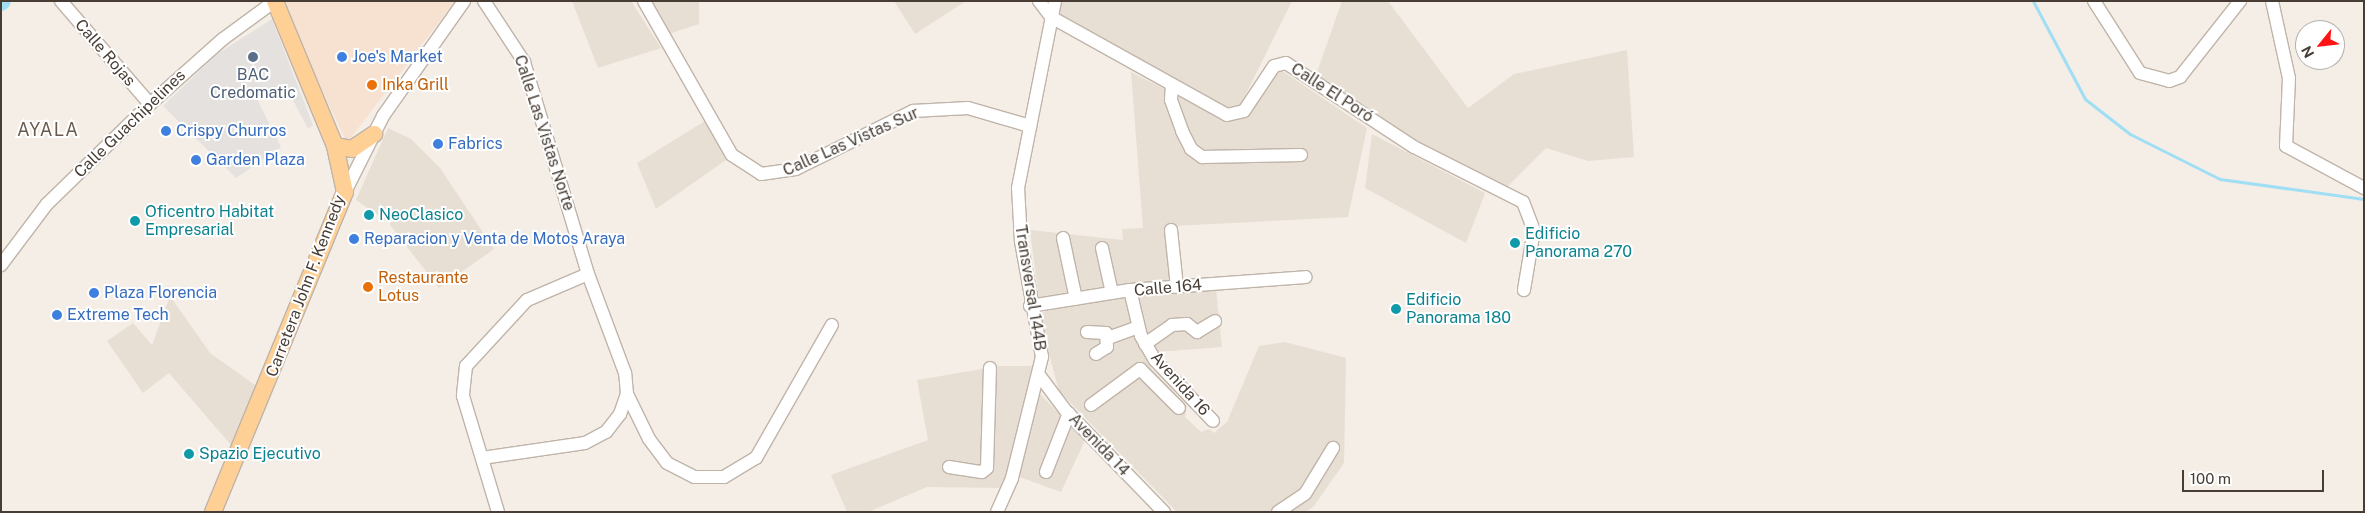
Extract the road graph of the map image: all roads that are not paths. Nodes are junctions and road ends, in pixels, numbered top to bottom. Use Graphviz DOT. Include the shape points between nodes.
graph roads {
  1 [pos="61,1"];
  2 [pos="275,1"];
  3 [pos="464,1"];
  4 [pos="484,1"];
  5 [pos="644,1"];
  6 [pos="1040,1"];
  7 [pos="1055,1"];
  8 [pos="2094,1"];
  9 [pos="2240,1"];
  10 [pos="2272,1"];
  11 [pos="1050,17"];
  12 [pos="1172,85"];
  13 [pos="150,104"];
  14 [pos="1030,126"];
  15 [pos="374,134"];
  16 [pos="335,146"];
  17 [pos="1301,155"];
  18 [pos="2364,188"];
  19 [pos="345,192"];
  20 [pos="1171,230"];
  21 [pos="1063,238"];
  22 [pos="1102,248"];
  23 [pos="1,265"];
  24 [pos="588,274"];
  25 [pos="1306,277"];
  26 [pos="1177,287"];
  27 [pos="1130,290"];
  28 [pos="1524,290"];
  29 [pos="1112,293"];
  30 [pos="1076,299"];
  31 [pos="1030,306"];
  32 [pos="1215,321"];
  33 [pos="832,325"];
  34 [pos="1138,327"];
  35 [pos="1087,332"];
  36 [pos="1108,338"];
  37 [pos="1145,344"];
  38 [pos="1096,354"];
  39 [pos="990,368"];
  40 [pos="1039,375"];
  41 [pos="1184,393"];
  42 [pos="627,394"];
  43 [pos="1091,405"];
  44 [pos="1069,413"];
  45 [pos="1213,421"];
  46 [pos="1333,448"];
  47 [pos="482,458"];
  48 [pos="949,467"];
  49 [pos="1046,472"];
  50 [pos="213,512"];
  51 [pos="498,512"];
  52 [pos="997,512"];
  53 [pos="1164,512"];
  54 [pos="1278,512"];
  1 -- 13 [label="street, Calle Rojas"];
  2 -- 13 [label="street, Calle Guachipelines" via="223,39"];
  2 -- 16 [label="main road, Carretera John F. Kennedy"];
  3 -- 15 [label="street"];
  4 -- 24 [label="street, Calle Las Vistas Norte" via="524,62"];
  5 -- 14 [label="street, Calle Las Vistas Sur" via="732,155 761,174 796,169 922,109 968,108"];
  6 -- 11 [label="street"];
  7 -- 11 [label="street, Transversal 144B"];
  8 -- 9 [label="street" via="2140,72 2169,81 2180,77"];
  10 -- 18 [label="street" via="2289,78 2286,146"];
  11 -- 12 [label="street, Calle El Poró"];
  11 -- 14 [label="street, Transversal 144B"];
  12 -- 17 [label="street" via="1171,100 1182,131 1191,149 1202,157"];
  12 -- 28 [label="street, Calle El Poró" via="1233,115 1244,111 1274,66 1286,63 1414,147 1523,202 1534,230"];
  13 -- 23 [label="street, Calle Guachipelines" via="47,204"];
  14 -- 31 [label="street, Transversal 144B" via="1018,188"];
  15 -- 16 [label="main road" via="352,149"];
  15 -- 19 [label="street"];
  16 -- 19 [label="main road, Carretera John F. Kennedy"];
  19 -- 50 [label="main road, Carretera John F. Kennedy"];
  20 -- 26 [label="street"];
  21 -- 30 [label="street"];
  22 -- 29 [label="street"];
  24 -- 42 [label="street, Calle Las Vistas Norte" via="618,346"];
  24 -- 47 [label="street" via="527,300 466,366 463,396"];
  25 -- 26 [label="street, Calle 164"];
  26 -- 27 [label="street, Calle 164"];
  27 -- 29 [label="street, Calle 164"];
  27 -- 34 [label="street, Avenida 16"];
  29 -- 30 [label="street, Calle 164"];
  30 -- 31 [label="street, Calle 164"];
  31 -- 40 [label="street, Transversal 144B" via="1042,357"];
  32 -- 37 [label="street" via="1197,332 1186,324 1172,325"];
  33 -- 42 [label="street, Calle Las Vistas Norte" via="756,458 724,477 695,477 666,463 648,439"];
  34 -- 36 [label="street"];
  34 -- 37 [label="street, Avenida 16"];
  35 -- 36 [label="street" via="1103,330"];
  36 -- 38 [label="street" via="1107,347"];
  37 -- 41 [label="street, Avenida 16"];
  39 -- 48 [label="street" via="987,468 982,472"];
  40 -- 44 [label="street, Avenida 14"];
  40 -- 52 [label="street, Transversal 144B" via="1012,478"];
  41 -- 43 [label="street" via="1176,405 1140,369"];
  41 -- 45 [label="street, Avenida 16"];
  42 -- 47 [label="street" via="613,425 597,439"];
  44 -- 49 [label="street"];
  44 -- 53 [label="street, Avenida 14"];
  46 -- 54 [label="street" via="1304,494"];
  47 -- 51 [label="street"];
}
